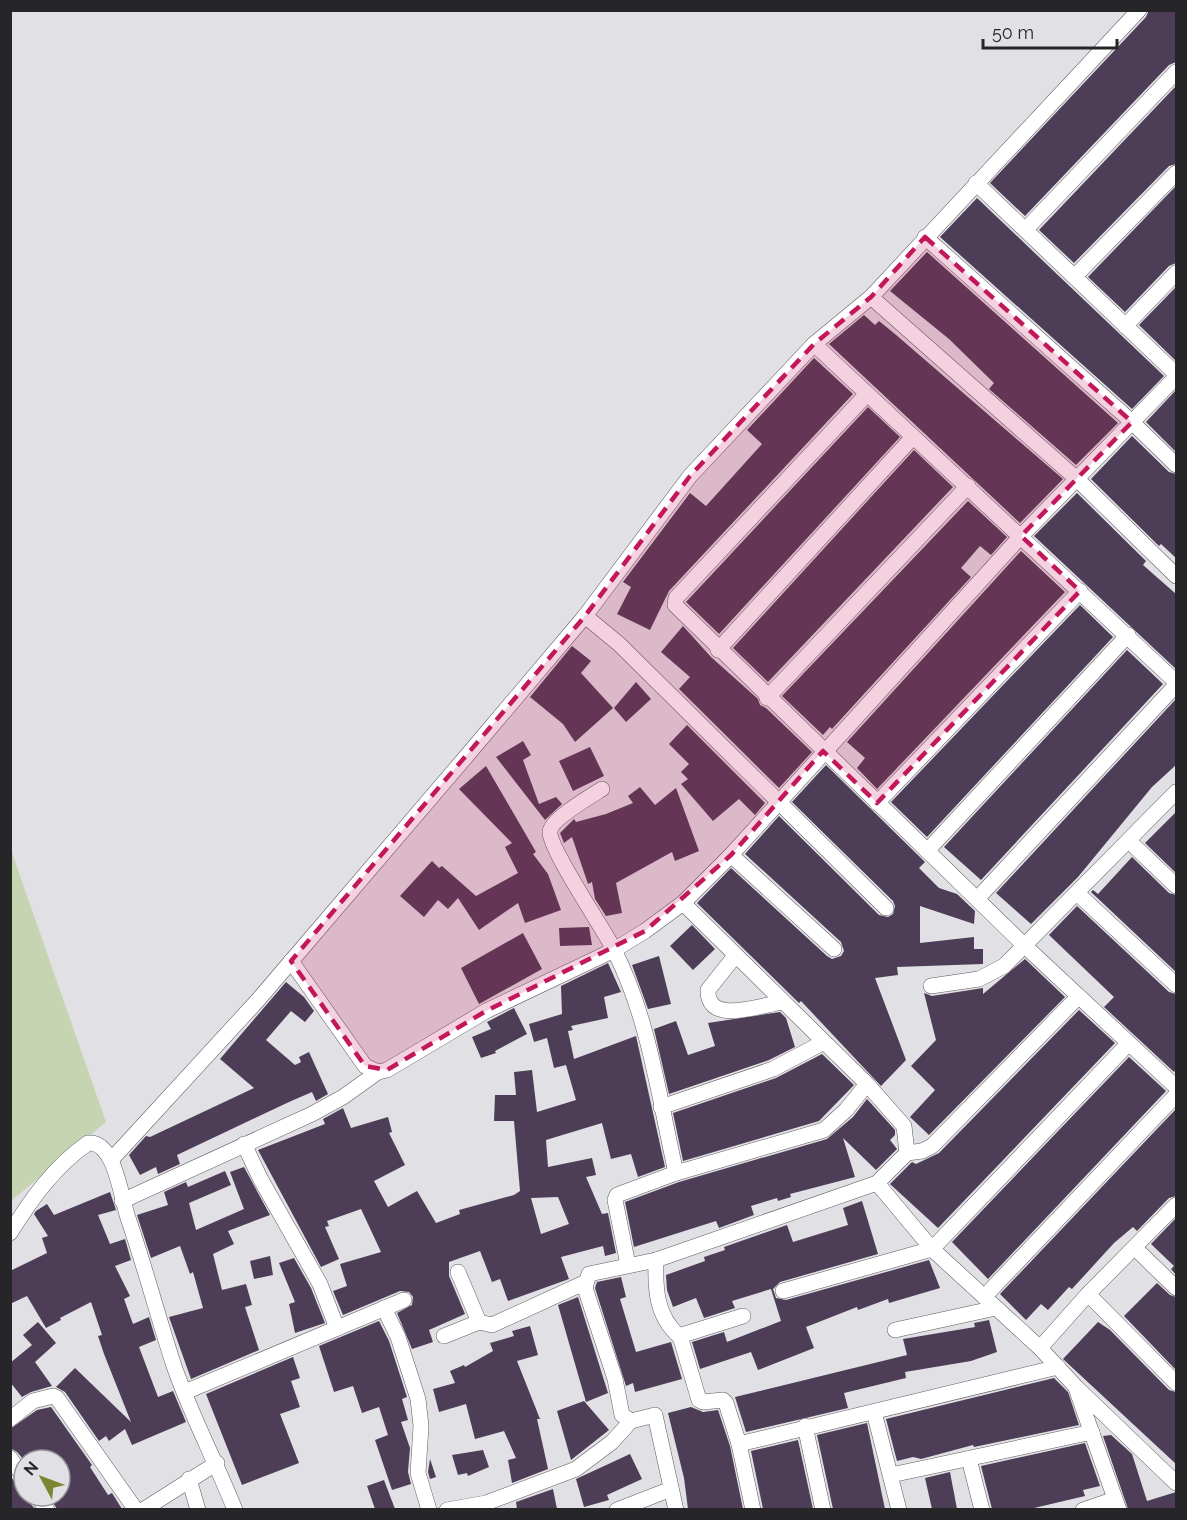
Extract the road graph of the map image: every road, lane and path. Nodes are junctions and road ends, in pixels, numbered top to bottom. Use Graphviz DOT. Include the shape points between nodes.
graph roads {
  1 [pos="1139,10"];
  2 [pos="1176,72"];
  3 [pos="1176,173"];
  4 [pos="976,183"];
  5 [pos="1026,229"];
  6 [pos="925,237"];
  7 [pos="1176,273"];
  8 [pos="1076,275"];
  9 [pos="871,297"];
  10 [pos="1125,326"];
  11 [pos="814,344"];
  12 [pos="1176,375"];
  13 [pos="867,394"];
  14 [pos="1132,422"];
  15 [pos="912,438"];
  16 [pos="1176,465"];
  17 [pos="1078,480"];
  18 [pos="968,486"];
  19 [pos="1021,536"];
  20 [pos="1176,576"];
  21 [pos="1080,591"];
  22 [pos="585,616"];
  23 [pos="1128,635"];
  24 [pos="718,650"];
  25 [pos="1176,683"];
  26 [pos="768,698"];
  27 [pos="823,752"];
  28 [pos="602,789"];
  29 [pos="1175,795"];
  30 [pos="777,803"];
  31 [pos="877,803"];
  32 [pos="1129,841"];
  33 [pos="927,851"];
  34 [pos="731,855"];
  35 [pos="1176,886"];
  36 [pos="1078,894"];
  37 [pos="977,899"];
  38 [pos="683,903"];
  39 [pos="886,908"];
  40 [pos="1026,947"];
  41 [pos="834,949"];
  42 [pos="614,950"];
  43 [pos="735,956"];
  44 [pos="291,962"];
  45 [pos="931,986"];
  46 [pos="1176,986"];
  47 [pos="1078,996"];
  48 [pos="782,1002"];
  49 [pos="824,1042"];
  50 [pos="1128,1044"];
  51 [pos="378,1072"];
  52 [pos="867,1084"];
  53 [pos="1176,1088"];
  54 [pos="1176,1095"];
  55 [pos="661,1107"];
  56 [pos="244,1144"];
  57 [pos="907,1153"];
  58 [pos="111,1159"];
  59 [pos="675,1173"];
  60 [pos="877,1183"];
  61 [pos="122,1201"];
  62 [pos="1176,1206"];
  63 [pos="10,1233"];
  64 [pos="1135,1248"];
  65 [pos="932,1249"];
  66 [pos="656,1260"];
  67 [pos="628,1265"];
  68 [pos="458,1272"];
  69 [pos="586,1282"];
  70 [pos="1176,1288"];
  71 [pos="783,1291"];
  72 [pos="1088,1294"];
  73 [pos="984,1297"];
  74 [pos="404,1300"];
  75 [pos="384,1308"];
  76 [pos="996,1308"];
  77 [pos="743,1316"];
  78 [pos="479,1322"];
  79 [pos="337,1328"];
  80 [pos="895,1330"];
  81 [pos="444,1336"];
  82 [pos="680,1336"];
  83 [pos="1040,1348"];
  84 [pos="1058,1367"];
  85 [pos="1176,1383"];
  86 [pos="1077,1388"];
  87 [pos="186,1392"];
  88 [pos="874,1412"];
  89 [pos="10,1419"];
  90 [pos="631,1421"];
  91 [pos="805,1426"];
  92 [pos="1092,1432"];
  93 [pos="739,1444"];
  94 [pos="969,1459"];
  95 [pos="217,1463"];
  96 [pos="891,1475"];
  97 [pos="189,1479"];
  98 [pos="1176,1483"];
  99 [pos="671,1489"];
  100 [pos="1117,1504"];
  101 [pos="136,1509"];
  102 [pos="143,1509"];
  103 [pos="198,1509"];
  104 [pos="235,1509"];
  105 [pos="429,1509"];
  106 [pos="447,1509"];
  107 [pos="617,1509"];
  108 [pos="676,1509"];
  109 [pos="753,1509"];
  110 [pos="824,1509"];
  111 [pos="899,1509"];
  112 [pos="982,1509"];
  113 [pos="1083,1509"];
  1 -- 4 [label="street"];
  2 -- 5 [label="street"];
  3 -- 8 [label="street"];
  4 -- 5 [label="street"];
  4 -- 6 [label="street"];
  5 -- 8 [label="street"];
  6 -- 9 [label="street"];
  6 -- 14 [label="street"];
  7 -- 10 [label="street"];
  8 -- 10 [label="street"];
  9 -- 11 [label="street"];
  9 -- 17 [label="street"];
  10 -- 12 [label="street"];
  11 -- 13 [label="street"];
  11 -- 22 [label="street" via="690,476"];
  12 -- 14 [label="street"];
  13 -- 15 [label="street"];
  13 -- 24 [label="street" via="675,600 676,608"];
  14 -- 16 [label="street"];
  14 -- 17 [label="street"];
  15 -- 18 [label="street"];
  15 -- 24 [label="street"];
  17 -- 19 [label="street"];
  17 -- 20 [label="street"];
  18 -- 19 [label="street"];
  18 -- 26 [label="street"];
  19 -- 21 [label="street"];
  19 -- 27 [label="street"];
  21 -- 23 [label="street"];
  21 -- 31 [label="street"];
  22 -- 30 [label="street" via="619,644"];
  22 -- 44 [label="street"];
  23 -- 25 [label="street"];
  23 -- 33 [label="street"];
  24 -- 26 [label="street"];
  25 -- 37 [label="street"];
  26 -- 27 [label="street"];
  27 -- 30 [label="street"];
  27 -- 31 [label="street"];
  28 -- 42 [label="street" via="551,826 550,833"];
  29 -- 32 [label="street"];
  30 -- 34 [label="street"];
  30 -- 39 [label="street"];
  31 -- 33 [label="street"];
  32 -- 35 [label="street"];
  32 -- 36 [label="street"];
  33 -- 37 [label="street"];
  34 -- 38 [label="street"];
  34 -- 41 [label="street"];
  36 -- 40 [label="street"];
  36 -- 46 [label="street"];
  37 -- 40 [label="street"];
  38 -- 42 [label="street"];
  38 -- 43 [label="street"];
  40 -- 45 [label="street" via="990,975"];
  40 -- 47 [label="street"];
  42 -- 51 [label="street" via="486,1011"];
  42 -- 55 [label="street" via="650,1049"];
  43 -- 48 [label="street"];
  43 -- 48 [label="street" via="708,990 714,1007 726,1012"];
  44 -- 51 [label="street" via="365,1066"];
  44 -- 58 [label="street"];
  47 -- 50 [label="street"];
  47 -- 57 [label="street" via="932,1146 922,1152"];
  48 -- 49 [label="street"];
  49 -- 52 [label="street"];
  49 -- 55 [label="street" via="773,1069"];
  50 -- 53 [label="street"];
  50 -- 65 [label="street"];
  51 -- 56 [label="street" via="344,1097"];
  52 -- 57 [label="street" via="904,1126"];
  52 -- 59 [label="street" via="824,1130"];
  54 -- 73 [label="street"];
  55 -- 59 [label="street"];
  56 -- 61 [label="street"];
  56 -- 79 [label="street" via="320,1284"];
  57 -- 60 [label="street"];
  58 -- 61 [label="street"];
  58 -- 63 [label="street" via="105,1149 94,1143 78,1151 63,1162 33,1197"];
  59 -- 67 [label="street" via="616,1196"];
  60 -- 65 [label="street"];
  60 -- 66 [label="street"];
  61 -- 87 [label="street"];
  62 -- 64 [label="street"];
  64 -- 70 [label="street"];
  64 -- 72 [label="street"];
  65 -- 71 [label="street"];
  65 -- 73 [label="street"];
  66 -- 67 [label="street"];
  66 -- 82 [label="street" via="659,1306"];
  67 -- 69 [label="street" via="589,1274"];
  68 -- 78 [label="street"];
  69 -- 78 [label="street" via="509,1319 492,1325"];
  69 -- 90 [label="street" via="622,1415"];
  72 -- 83 [label="street"];
  72 -- 85 [label="street"];
  73 -- 76 [label="street"];
  74 -- 75 [label="street"];
  75 -- 79 [label="street"];
  75 -- 105 [label="street" via="418,1399 418,1473"];
  76 -- 80 [label="street"];
  76 -- 83 [label="street"];
  77 -- 82 [label="street"];
  78 -- 81 [label="street"];
  79 -- 87 [label="street"];
  82 -- 93 [label="street" via="696,1395 703,1402 726,1403"];
  83 -- 84 [label="street"];
  84 -- 86 [label="street"];
  84 -- 88 [label="street"];
  86 -- 92 [label="street"];
  86 -- 98 [label="street"];
  87 -- 95 [label="street"];
  88 -- 91 [label="street"];
  88 -- 96 [label="street"];
  89 -- 101 [label="street" via="33,1401 57,1398"];
  90 -- 99 [label="street" via="656,1415"];
  90 -- 106 [label="street" via="612,1442 576,1469 486,1503"];
  91 -- 93 [label="street"];
  91 -- 110 [label="street"];
  92 -- 94 [label="street"];
  92 -- 100 [label="street"];
  93 -- 109 [label="street"];
  94 -- 96 [label="street"];
  94 -- 112 [label="street"];
  95 -- 97 [label="street"];
  95 -- 104 [label="street"];
  96 -- 111 [label="street"];
  97 -- 102 [label="street"];
  97 -- 103 [label="street"];
  99 -- 107 [label="street"];
  99 -- 108 [label="street"];
  100 -- 113 [label="street"];
}
